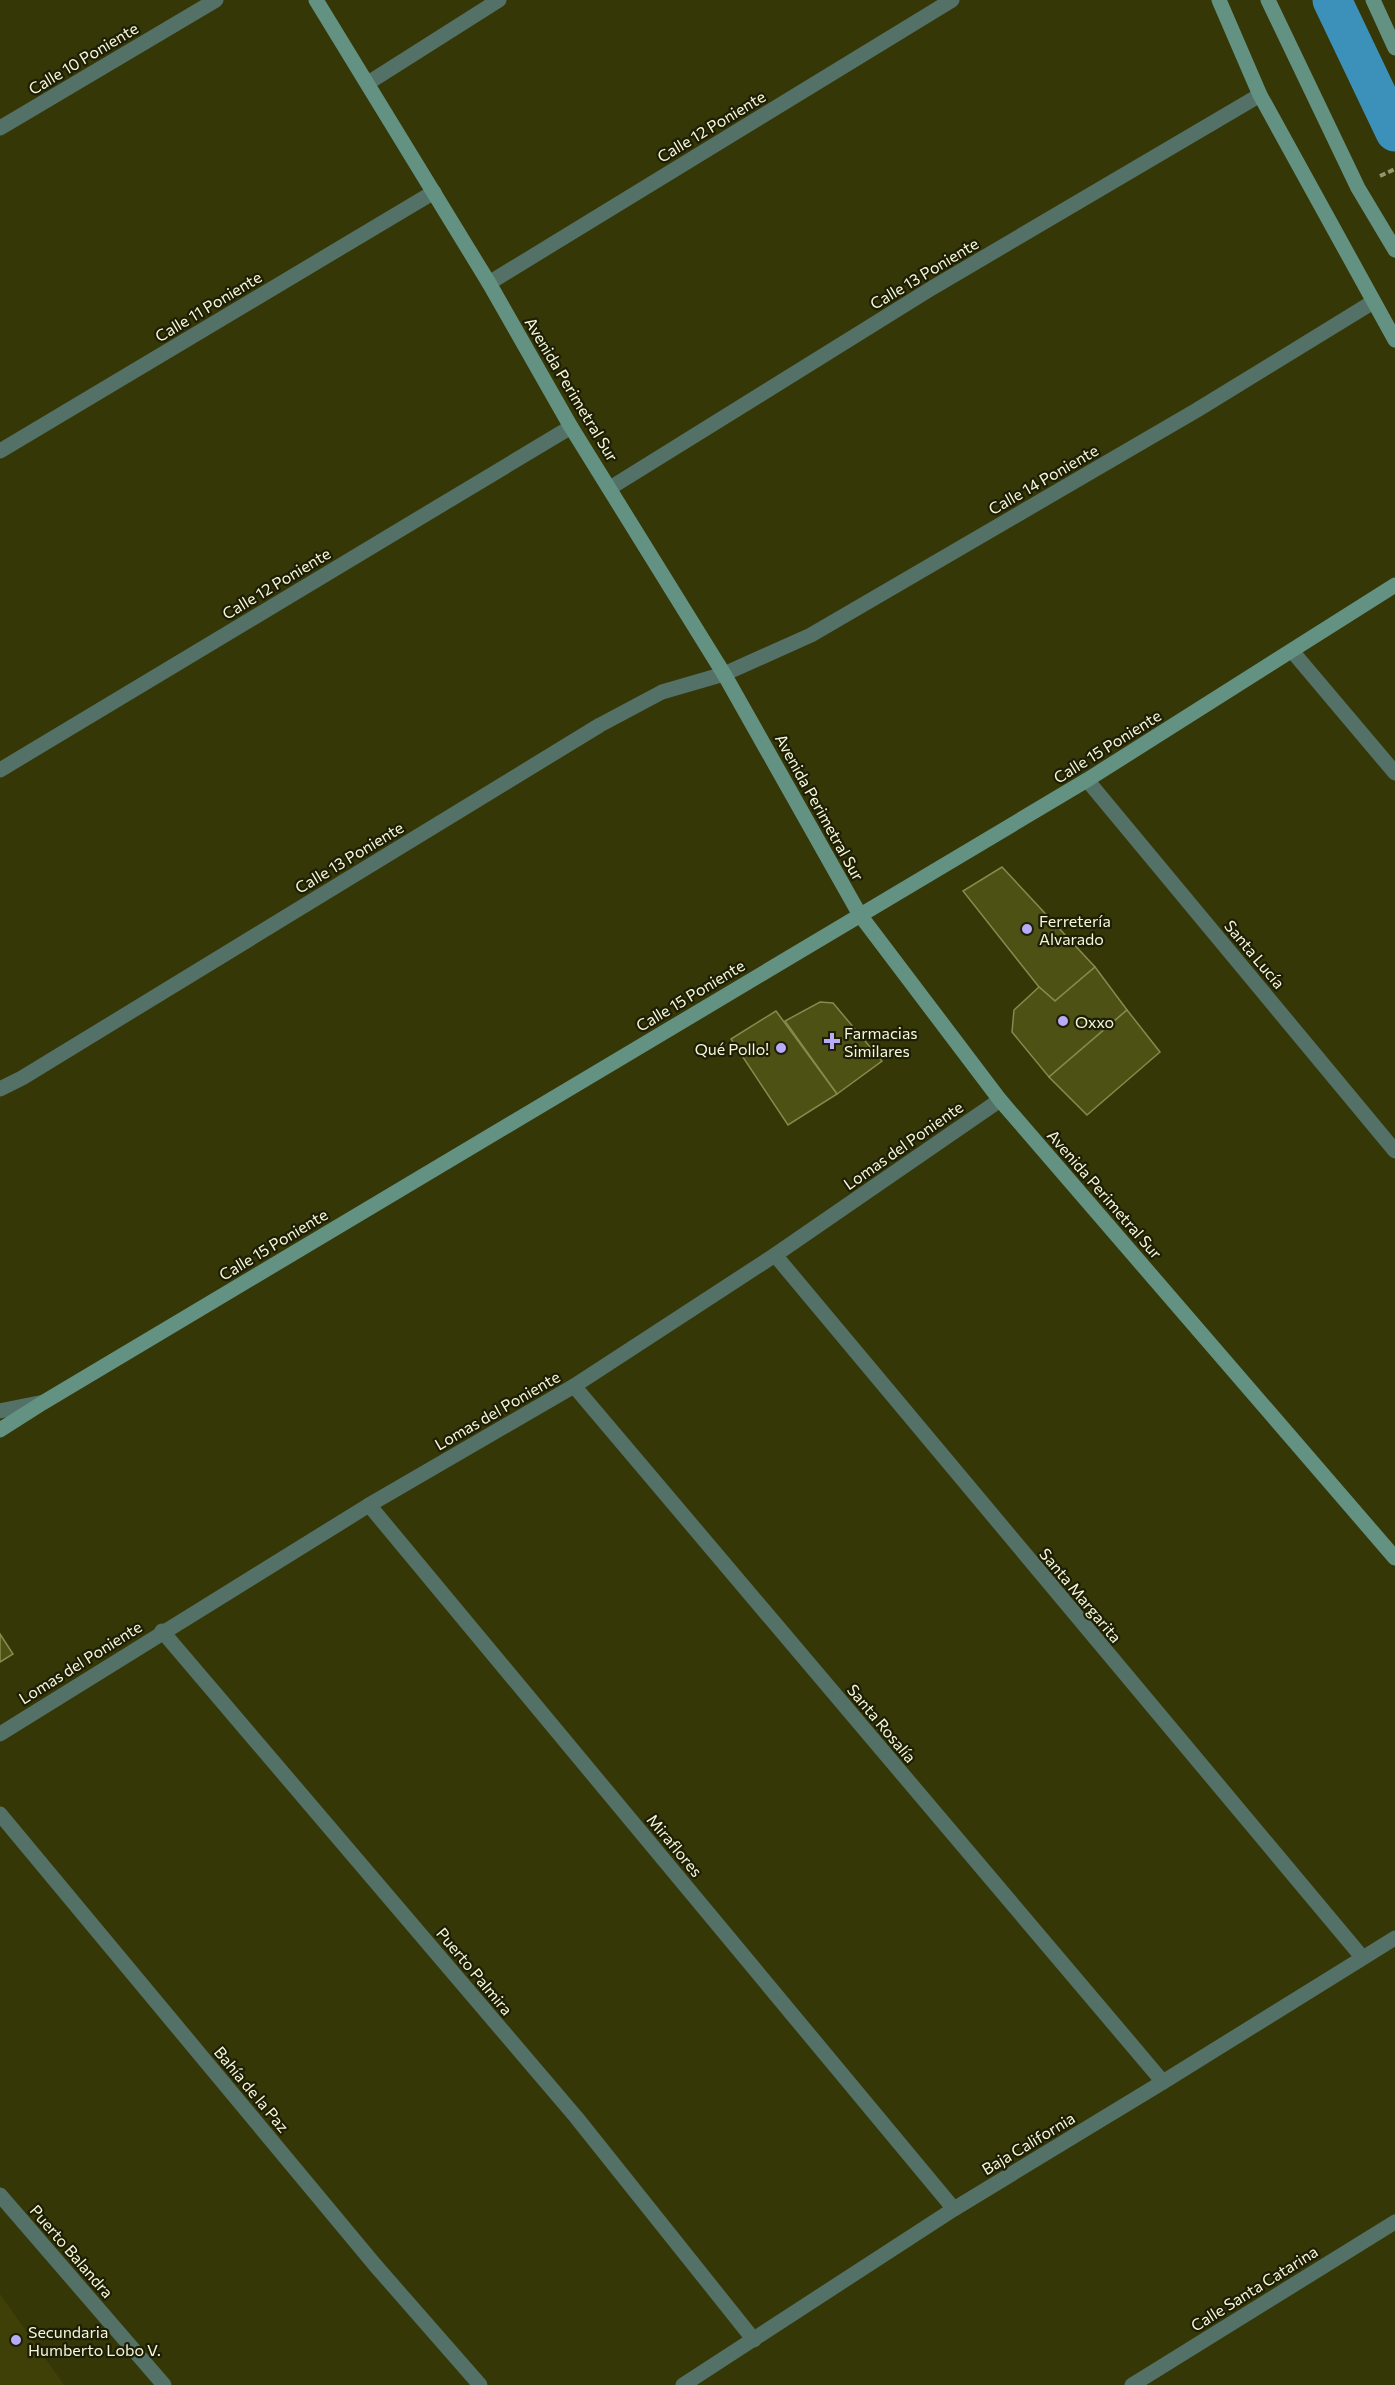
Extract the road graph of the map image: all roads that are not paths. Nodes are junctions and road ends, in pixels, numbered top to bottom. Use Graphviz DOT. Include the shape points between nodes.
graph roads {
  1 [pos="216,0"];
  2 [pos="316,0"];
  3 [pos="499,0"];
  4 [pos="952,0"];
  5 [pos="1220,0"];
  6 [pos="1268,0"];
  7 [pos="1373,0"];
  8 [pos="1395,48"];
  9 [pos="368,83"];
  10 [pos="1260,95"];
  11 [pos="0,128"];
  12 [pos="434,192"];
  13 [pos="1395,250"];
  14 [pos="489,283"];
  15 [pos="1373,302"];
  16 [pos="1395,340"];
  17 [pos="571,427"];
  18 [pos="0,451"];
  19 [pos="610,488"];
  20 [pos="1395,585"];
  21 [pos="1292,651"];
  22 [pos="724,674"];
  23 [pos="0,770"];
  24 [pos="1395,773"];
  25 [pos="1087,780"];
  26 [pos="860,915"];
  27 [pos="0,1089"];
  28 [pos="1000,1100"];
  29 [pos="1395,1151"];
  30 [pos="775,1255"];
  31 [pos="574,1386"];
  32 [pos="44,1402"];
  33 [pos="0,1411"];
  34 [pos="0,1430"];
  35 [pos="369,1505"];
  36 [pos="1395,1558"];
  37 [pos="162,1631"];
  38 [pos="0,1734"];
  39 [pos="0,1814"];
  40 [pos="1395,1938"];
  41 [pos="1362,1957"];
  42 [pos="1163,2082"];
  43 [pos="0,2194"];
  44 [pos="954,2209"];
  45 [pos="1395,2222"];
  46 [pos="754,2340"];
  47 [pos="164,2385"];
  48 [pos="480,2385"];
  49 [pos="682,2385"];
  50 [pos="1132,2385"];
  1 -- 11 [label="street, Calle 10 Poniente"];
  2 -- 9 [label="street, Avenida Perimetral Sur"];
  3 -- 9 [label="street"];
  4 -- 14 [label="street, Calle 12 Poniente"];
  5 -- 10 [label="street"];
  6 -- 13 [label="street" via="1358,188"];
  7 -- 8 [label="street"];
  9 -- 12 [label="street, Avenida Perimetral Sur"];
  10 -- 15 [label="street"];
  10 -- 19 [label="street, Calle 13 Poniente" via="932,288"];
  12 -- 14 [label="street, Avenida Perimetral Sur"];
  12 -- 18 [label="street, Calle 11 Poniente"];
  14 -- 17 [label="street, Avenida Perimetral Sur"];
  15 -- 16 [label="street"];
  15 -- 22 [label="street, Calle 14 Poniente" via="1187,416 811,635"];
  17 -- 19 [label="street, Avenida Perimetral Sur"];
  17 -- 23 [label="street, Calle 12 Poniente"];
  19 -- 22 [label="street, Avenida Perimetral Sur"];
  20 -- 21 [label="street, Calle 15 Poniente"];
  21 -- 24 [label="street"];
  21 -- 25 [label="street, Calle 15 Poniente"];
  22 -- 26 [label="street, Avenida Perimetral Sur"];
  22 -- 27 [label="street, Calle 13 Poniente" via="662,692 600,725"];
  25 -- 26 [label="street, Calle 15 Poniente"];
  25 -- 29 [label="street, Santa Lucía"];
  26 -- 28 [label="street, Avenida Perimetral Sur"];
  26 -- 32 [label="street, Calle 15 Poniente"];
  28 -- 30 [label="street, Lomas del Poniente"];
  28 -- 36 [label="street, Avenida Perimetral Sur"];
  30 -- 31 [label="street, Lomas del Poniente"];
  30 -- 41 [label="street, Santa Margarita"];
  31 -- 35 [label="street, Lomas del Poniente"];
  31 -- 42 [label="street, Santa Rosalía"];
  32 -- 33 [label="street"];
  32 -- 34 [label="street, Calle 15 Poniente"];
  35 -- 37 [label="street, Lomas del Poniente"];
  35 -- 44 [label="street, Miraflores"];
  37 -- 38 [label="street, Lomas del Poniente"];
  37 -- 46 [label="street, Puerto Palmira" via="576,2117"];
  39 -- 48 [label="street, Bahía de la Paz" via="375,2265"];
  40 -- 41 [label="street, Baja California"];
  41 -- 42 [label="street, Baja California"];
  42 -- 44 [label="street, Baja California"];
  43 -- 47 [label="street, Puerto Balandra"];
  44 -- 46 [label="street, Baja California"];
  45 -- 50 [label="street, Calle Santa Catarina"];
  46 -- 49 [label="street, Baja California"];
}
